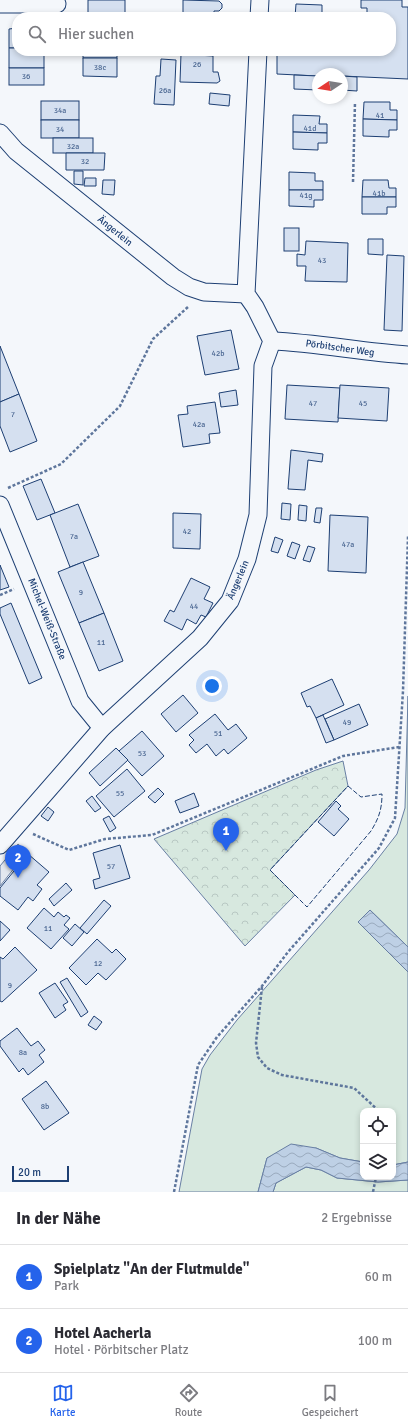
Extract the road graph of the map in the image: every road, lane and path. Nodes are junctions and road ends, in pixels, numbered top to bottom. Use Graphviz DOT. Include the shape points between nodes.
graph roads {
  1 [pos="260,0"];
  2 [pos="0,4"];
  3 [pos="57,4"];
  4 [pos="259,12"];
  5 [pos="258,56"];
  6 [pos="355,102"];
  7 [pos="0,133"];
  8 [pos="353,182"];
  9 [pos="204,292"];
  10 [pos="246,294"];
  11 [pos="272,341"];
  12 [pos="408,355"];
  13 [pos="7,489"];
  14 [pos="1,508"];
  15 [pos="408,536"];
  16 [pos="102,728"];
  17 [pos="399,748"];
  18 [pos="8,835"];
  19 [pos="262,986"];
  20 [pos="376,1108"];
  21 [pos="375,1180"];
  22 [pos="174,1192"];
  23 [pos="373,1192"];
  1 -- 4 [label="street"];
  2 -- 3 [label="street"];
  5 -- 10 [label="street"];
  6 -- 8 [label="path"];
  7 -- 9 [label="street, Ängerlein" via="16,151 173,277 189,287"];
  9 -- 10 [label="street, Ängerlein"];
  9 -- 13 [label="path" via="153,339 120,406 114,412 61,464"];
  10 -- 11 [label="street"];
  11 -- 12 [label="street, Pörbitscher Weg" via="303,342"];
  11 -- 16 [label="street, Ängerlein" via="263,366 258,515 247,559 230,602 200,638"];
  14 -- 16 [label="street, Michel-Weiß-Straße" via="80,700"];
  15 -- 17 [label="path"];
  16 -- 18 [label="street, Ängerlein"];
  17 -- 18 [label="path" via="343,756 152,835 105,839 69,850"];
  17 -- 19 [label="path" via="395,818 379,848 288,952"];
  19 -- 20 [label="path" via="256,1042 258,1057 267,1068 282,1075 354,1088"];
  19 -- 22 [label="path" via="217,1037 198,1064"];
  21 -- 23 [label="path"];
}
